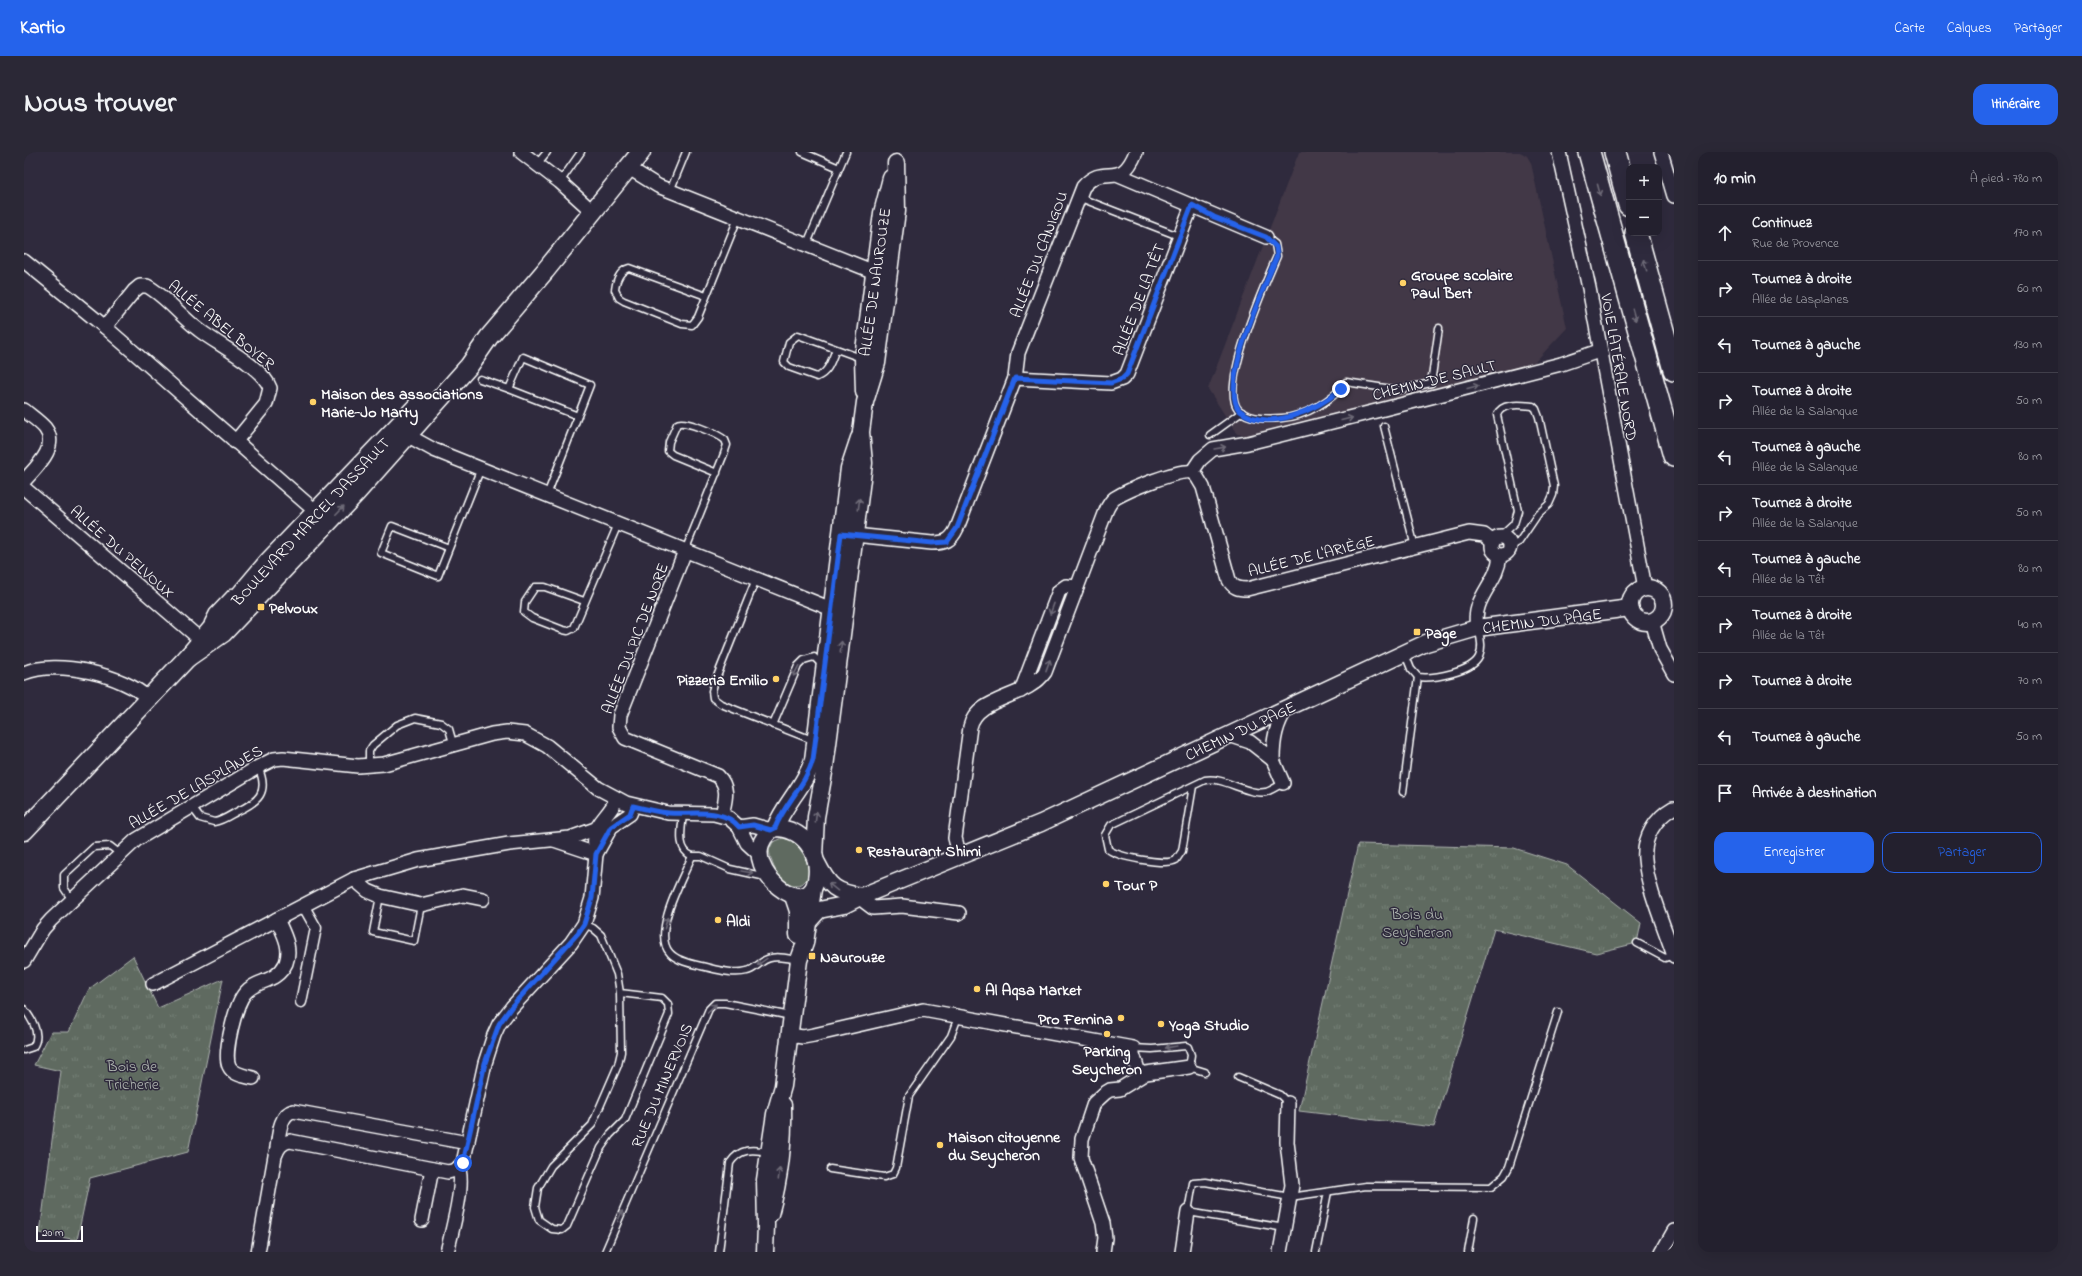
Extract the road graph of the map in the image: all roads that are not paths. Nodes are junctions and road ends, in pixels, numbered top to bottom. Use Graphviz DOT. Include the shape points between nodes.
graph roads {
  1 [pos="521,152"];
  2 [pos="547,152"];
  3 [pos="581,152"];
  4 [pos="641,152"];
  5 [pos="686,152"];
  6 [pos="802,152"];
  7 [pos="846,152"];
  8 [pos="1136,152"];
  9 [pos="1560,152"];
  10 [pos="1589,152"];
  11 [pos="1615,152"];
  12 [pos="1661,152"];
  13 [pos="896,157"];
  14 [pos="537,164"];
  15 [pos="629,168"];
  16 [pos="839,168"];
  17 [pos="1119,175"];
  18 [pos="560,182"];
  19 [pos="670,191"];
  20 [pos="1674,196"];
  21 [pos="1077,197"];
  22 [pos="1628,200"];
  23 [pos="1192,205"];
  24 [pos="593,212"];
  25 [pos="738,218"];
  26 [pos="1637,236"];
  27 [pos="1181,237"];
  28 [pos="1266,237"];
  29 [pos="806,246"];
  30 [pos="24,261"];
  31 [pos="881,275"];
  32 [pos="706,296"];
  33 [pos="105,327"];
  34 [pos="1439,328"];
  35 [pos="836,349"];
  36 [pos="1599,351"];
  37 [pos="863,358"];
  38 [pos="1674,370"];
  39 [pos="1015,378"];
  40 [pos="480,379"];
  41 [pos="509,389"];
  42 [pos="865,402"];
  43 [pos="24,410"];
  44 [pos="1242,412"];
  45 [pos="578,416"];
  46 [pos="1384,426"];
  47 [pos="404,429"];
  48 [pos="1210,435"];
  49 [pos="236,442"];
  50 [pos="1674,456"];
  51 [pos="481,468"];
  52 [pos="1192,472"];
  53 [pos="717,473"];
  54 [pos="24,481"];
  55 [pos="24,488"];
  56 [pos="547,495"];
  57 [pos="319,520"];
  58 [pos="618,524"];
  59 [pos="848,535"];
  60 [pos="1496,539"];
  61 [pos="1415,547"];
  62 [pos="1510,547"];
  63 [pos="449,548"];
  64 [pos="685,551"];
  65 [pos="1500,556"];
  66 [pos="268,562"];
  67 [pos="249,573"];
  68 [pos="756,579"];
  69 [pos="1645,588"];
  70 [pos="234,589"];
  71 [pos="1668,595"];
  72 [pos="584,601"];
  73 [pos="1630,608"];
  74 [pos="838,611"];
  75 [pos="1652,621"];
  76 [pos="1477,628"];
  77 [pos="201,640"];
  78 [pos="1404,652"];
  79 [pos="187,658"];
  80 [pos="822,658"];
  81 [pos="24,671"];
  82 [pos="1674,674"];
  83 [pos="1418,676"];
  84 [pos="837,679"];
  85 [pos="149,699"];
  86 [pos="1288,708"];
  87 [pos="773,725"];
  88 [pos="1229,735"];
  89 [pos="815,742"];
  90 [pos="453,743"];
  91 [pos="1273,760"];
  92 [pos="369,766"];
  93 [pos="258,767"];
  94 [pos="1283,783"];
  95 [pos="1193,786"];
  96 [pos="1403,792"];
  97 [pos="616,799"];
  98 [pos="191,806"];
  99 [pos="633,806"];
  100 [pos="1673,808"];
  101 [pos="683,814"];
  102 [pos="722,815"];
  103 [pos="739,827"];
  104 [pos="595,829"];
  105 [pos="773,829"];
  106 [pos="24,831"];
  107 [pos="554,840"];
  108 [pos="119,853"];
  109 [pos="596,854"];
  110 [pos="759,854"];
  111 [pos="692,856"];
  112 [pos="960,857"];
  113 [pos="815,859"];
  114 [pos="354,878"];
  115 [pos="770,878"];
  116 [pos="804,895"];
  117 [pos="380,896"];
  118 [pos="862,896"];
  119 [pos="483,899"];
  120 [pos="72,900"];
  121 [pos="303,905"];
  122 [pos="421,905"];
  123 [pos="836,906"];
  124 [pos="959,913"];
  125 [pos="277,919"];
  126 [pos="808,922"];
  127 [pos="584,924"];
  128 [pos="1637,943"];
  129 [pos="1674,956"];
  130 [pos="799,960"];
  131 [pos="24,961"];
  132 [pos="153,984"];
  133 [pos="620,993"];
  134 [pos="301,1002"];
  135 [pos="24,1010"];
  136 [pos="1558,1012"];
  137 [pos="792,1016"];
  138 [pos="958,1017"];
  139 [pos="789,1035"];
  140 [pos="1133,1048"];
  141 [pos="24,1050"];
  142 [pos="1190,1067"];
  143 [pos="1205,1072"];
  144 [pos="1140,1076"];
  145 [pos="1238,1077"];
  146 [pos="253,1078"];
  147 [pos="1288,1103"];
  148 [pos="468,1143"];
  149 [pos="775,1153"];
  150 [pos="275,1156"];
  151 [pos="458,1168"];
  152 [pos="432,1169"];
  153 [pos="830,1169"];
  154 [pos="1328,1192"];
  155 [pos="1290,1198"];
  156 [pos="1188,1212"];
  157 [pos="1474,1218"];
  158 [pos="422,1220"];
  159 [pos="1285,1228"];
  160 [pos="1674,1231"];
  161 [pos="258,1252"];
  162 [pos="447,1252"];
  163 [pos="605,1252"];
  164 [pos="718,1252"];
  165 [pos="765,1252"];
  166 [pos="1103,1252"];
  167 [pos="1182,1252"];
  168 [pos="1280,1252"];
  169 [pos="1316,1252"];
  170 [pos="1468,1252"];
  171 [pos="1662,1252"];
  1 -- 14 [label="street"];
  2 -- 14 [label="lane"];
  3 -- 18 [label="lane"];
  4 -- 15 [label="main road, BOULEVARD MARCEL DASSAULT"];
  5 -- 19 [label="lane"];
  6 -- 16 [label="lane"];
  7 -- 16 [label="lane"];
  8 -- 17 [label="street" via="1128,168"];
  9 -- 36 [label="street, VOIE LATÉRALE NORD" via="1589,288"];
  10 -- 50 [label="highway, one-way"];
  11 -- 22 [label="highway"];
  12 -- 20 [label="street"];
  13 -- 31 [label="street, ALLÉE DE NAUROUZE" via="897,211"];
  14 -- 18 [label="street"];
  15 -- 19 [label="street"];
  15 -- 24 [label="main road, BOULEVARD MARCEL DASSAULT"];
  16 -- 29 [label="lane"];
  17 -- 21 [label="street, ALLÉE DU CANIGOU" via="1092,178"];
  17 -- 23 [label="street"];
  18 -- 24 [label="street"];
  19 -- 25 [label="street"];
  21 -- 27 [label="lane, ALLÉE DE LA TÊT"];
  21 -- 39 [label="street, ALLÉE DU CANIGOU" via="1018,352"];
  23 -- 27 [label="street, ALLÉE DE LA TÊT"];
  23 -- 28 [label="street" via="1214,217"];
  24 -- 47 [label="main road, BOULEVARD MARCEL DASSAULT" via="489,337 472,349"];
  25 -- 29 [label="street"];
  25 -- 32 [label="lane"];
  38 -- 26 [label="highway, one-way"];
  27 -- 39 [label="street, ALLÉE DE LA TÊT" via="1127,374 1122,379 1111,383"];
  28 -- 44 [label="lane" via="1275,244 1277,256 1239,356 1234,396 1236,406"];
  29 -- 31 [label="street"];
  30 -- 33 [label="street"];
  31 -- 37 [label="street, ALLÉE DE NAUROUZE"];
  31 -- 42 [label="street, ALLÉE DE NAUROUZE" via="877,363"];
  32 -- 32 [label="lane" via="696,322 687,325 624,301 615,290 622,271 629,268"];
  33 -- 49 [label="street"];
  33 -- 49 [label="street, ALLÉE ABEL BOYER" via="134,291 140,286 147,286 199,331 229,350 264,379 270,388 268,400"];
  34 -- 44 [label="lane" via="1431,383 1398,390 1346,382 1331,397 1294,416 1271,419"];
  35 -- 35 [label="lane" via="798,335 789,342 784,362 789,367 817,377 829,368"];
  35 -- 37 [label="lane"];
  52 -- 36 [label="street, CHEMIN DE SAULT, one-way" via="1200,460 1213,449 1248,443 1395,407 1561,364"];
  36 -- 69 [label="street, VOIE LATÉRALE NORD"];
  37 -- 42 [label="street, ALLÉE DE NAUROUZE"];
  39 -- 59 [label="street, ALLÉE DU CANIGOU" via="951,539 942,543 932,543"];
  40 -- 41 [label="lane"];
  41 -- 45 [label="lane"];
  41 -- 45 [label="lane" via="523,357 590,385"];
  42 -- 59 [label="street, ALLÉE DE NAUROUZE" via="861,432 849,468"];
  43 -- 54 [label="street" via="46,429 50,442 46,455"];
  44 -- 48 [label="lane"];
  45 -- 56 [label="lane"];
  46 -- 61 [label="lane"];
  47 -- 51 [label="street" via="414,439 434,450"];
  47 -- 57 [label="main road, BOULEVARD MARCEL DASSAULT"];
  49 -- 57 [label="street"];
  51 -- 56 [label="street"];
  51 -- 63 [label="lane"];
  52 -- 61 [label="street, ALLÉE DE L'ARIÈGE" via="1203,488 1229,580 1239,589"];
  52 -- 112 [label="street" via="1172,474 1110,502 1077,587 1066,586 1059,591 1021,691 979,710 971,722 955,838"];
  53 -- 53 [label="lane" via="726,449 725,440 683,422 677,424 668,442 668,451"];
  53 -- 64 [label="lane"];
  55 -- 77 [label="street, ALLÉE DU PELVOUX"];
  56 -- 58 [label="street"];
  57 -- 66 [label="main road, BOULEVARD MARCEL DASSAULT"];
  57 -- 79 [label="main road, BOULEVARD MARCEL DASSAULT" via="223,633"];
  58 -- 64 [label="street"];
  58 -- 72 [label="lane"];
  59 -- 74 [label="street, ALLÉE DE NAUROUZE"];
  60 -- 61 [label="street, ALLÉE DE L'ARIÈGE" via="1469,534"];
  60 -- 62 [label="street" via="1507,540"];
  60 -- 62 [label="lane" via="1514,524 1518,511 1497,415 1504,407 1533,406 1539,417 1554,491 1549,504 1538,514 1519,542"];
  60 -- 65 [label="street" via="1492,550"];
  62 -- 65 [label="street" via="1506,554"];
  63 -- 63 [label="lane" via="438,576 382,553 392,526"];
  64 -- 68 [label="street"];
  64 -- 102 [label="street, ALLÉE DU PIC DE NORE" via="620,715 619,727 625,738 718,776 725,784 726,790"];
  65 -- 76 [label="street" via="1496,575 1477,606"];
  66 -- 67 [label="lane"];
  66 -- 77 [label="main road, BOULEVARD MARCEL DASSAULT"];
  68 -- 74 [label="street"];
  68 -- 87 [label="lane" via="714,684 712,696 721,704"];
  69 -- 71 [label="street"];
  69 -- 73 [label="street" via="1635,593"];
  70 -- 77 [label="lane" via="213,612"];
  71 -- 75 [label="street" via="1661,614"];
  72 -- 72 [label="lane" via="546,587 535,587 525,602 524,612 532,618 568,631 576,624"];
  73 -- 75 [label="street" via="1632,614 1641,621"];
  73 -- 76 [label="street, CHEMIN DU PAGE"];
  74 -- 80 [label="street"];
  84 -- 74 [label="street, one-way"];
  75 -- 82 [label="street" via="1660,649"];
  76 -- 78 [label="street, CHEMIN DU PAGE" via="1443,637"];
  76 -- 83 [label="lane" via="1481,650 1474,664 1436,677"];
  77 -- 79 [label="main road, BOULEVARD MARCEL DASSAULT"];
  78 -- 83 [label="lane" via="1411,669"];
  78 -- 86 [label="street, CHEMIN DU PAGE"];
  79 -- 85 [label="main road, BOULEVARD MARCEL DASSAULT"];
  80 -- 84 [label="lane"];
  80 -- 87 [label="lane, one-way" via="804,660 796,670"];
  80 -- 89 [label="street"];
  81 -- 85 [label="street" via="51,668 98,674 135,688"];
  83 -- 96 [label="lane"];
  113 -- 84 [label="street, one-way" via="816,817 826,767"];
  85 -- 106 [label="main road, BOULEVARD MARCEL DASSAULT"];
  86 -- 88 [label="street, CHEMIN DU PAGE"];
  86 -- 91 [label="street" via="1277,726"];
  87 -- 89 [label="lane"];
  88 -- 91 [label="street" via="1250,742"];
  88 -- 112 [label="street, CHEMIN DU PAGE" via="1041,823"];
  89 -- 105 [label="street" via="810,770"];
  90 -- 92 [label="street, ALLÉE DE LASPLANES" via="384,764"];
  90 -- 92 [label="lane" via="449,729 440,722 415,718 397,725 373,745 369,751"];
  90 -- 97 [label="street, ALLÉE DE LASPLANES" via="501,732 525,734 547,746 598,788"];
  91 -- 94 [label="street"];
  92 -- 93 [label="street, ALLÉE DE LASPLANES" via="283,758 274,759"];
  93 -- 98 [label="street, ALLÉE DE LASPLANES"];
  93 -- 98 [label="lane" via="262,775 262,785 254,804 214,822 200,818"];
  94 -- 95 [label="lane" via="1262,792 1210,780"];
  95 -- 95 [label="lane" via="1108,827 1104,839 1108,849 1116,854 1165,863 1174,861 1182,851"];
  97 -- 99 [label="street, ALLÉE DE LASPLANES"];
  97 -- 104 [label="street"];
  98 -- 108 [label="street, ALLÉE DE LASPLANES"];
  99 -- 101 [label="street, ALLÉE DE LASPLANES"];
  99 -- 109 [label="street" via="630,814 611,827"];
  100 -- 129 [label="street" via="1655,821 1646,846 1645,858"];
  101 -- 102 [label="street, ALLÉE DE LASPLANES"];
  101 -- 111 [label="lane" via="682,847"];
  102 -- 103 [label="street" via="734,821"];
  103 -- 105 [label="street" via="753,825"];
  103 -- 110 [label="street" via="747,843"];
  104 -- 107 [label="street" via="570,838"];
  104 -- 109 [label="street" via="593,839"];
  105 -- 110 [label="street" via="762,840"];
  105 -- 113 [label="street" via="788,829 802,836"];
  107 -- 109 [label="street"];
  107 -- 114 [label="street" via="509,844 418,860"];
  108 -- 120 [label="street, ALLÉE DE LASPLANES"];
  108 -- 120 [label="lane" via="110,846 94,847 66,872 63,882 66,893"];
  109 -- 127 [label="street" via="592,898"];
  110 -- 115 [label="street" via="762,866"];
  111 -- 115 [label="lane, one-way" via="701,856 730,869"];
  130 -- 111 [label="lane, one-way" via="770,958 747,972 733,972 693,964 671,954 664,942 664,923"];
  112 -- 118 [label="street, CHEMIN DU PAGE"];
  113 -- 116 [label="street" via="817,875"];
  118 -- 113 [label="street, one-way" via="847,894 833,888 823,876"];
  114 -- 117 [label="street" via="368,891"];
  114 -- 121 [label="street"];
  115 -- 116 [label="street" via="784,893"];
  116 -- 123 [label="street"];
  116 -- 126 [label="street"];
  116 -- 130 [label="street" via="798,910"];
  117 -- 122 [label="street"];
  117 -- 122 [label="lane" via="373,932 414,941"];
  118 -- 123 [label="street, CHEMIN DU PAGE"];
  118 -- 124 [label="street" via="873,908 902,906"];
  119 -- 122 [label="street" via="463,895"];
  120 -- 131 [label="street, ALLÉE DE LASPLANES" via="43,930"];
  121 -- 125 [label="street"];
  121 -- 134 [label="street" via="316,928"];
  123 -- 126 [label="street, CHEMIN DU PAGE" via="819,910"];
  125 -- 132 [label="street"];
  125 -- 146 [label="street" via="287,943 286,962 274,978 248,990 242,997 235,1016 228,1055 229,1066 233,1071"];
  126 -- 130 [label="street"];
  127 -- 133 [label="lane" via="601,935 617,974"];
  127 -- 148 [label="street" via="571,943 512,1006 499,1024 485,1063"];
  128 -- 129 [label="lane" via="1665,958"];
  130 -- 137 [label="street"];
  133 -- 133 [label="lane" via="620,1058 596,1118 586,1132 551,1166 535,1197 537,1214 542,1224 552,1229 562,1230 567,1226 598,1153 606,1139 625,1120 669,1014 668,1004 662,998"];
  135 -- 141 [label="lane" via="35,1025 36,1039 33,1047"];
  136 -- 154 [label="lane" via="1515,1151 1504,1176 1497,1183 1482,1188 1383,1186 1353,1187"];
  137 -- 139 [label="street"];
  163 -- 137 [label="lane, RUE DU MINERVOIS, one-way" via="709,1009 726,1002"];
  138 -- 139 [label="street" via="923,1010 814,1035"];
  138 -- 140 [label="street"];
  138 -- 153 [label="lane" via="951,1036 909,1096 893,1174 886,1178"];
  139 -- 149 [label="street" via="782,1086 784,1132"];
  142 -- 140 [label="lane, one-way" via="1191,1055 1186,1046"];
  140 -- 144 [label="street" via="1132,1054"];
  142 -- 143 [label="lane"];
  142 -- 144 [label="street" via="1153,1071"];
  144 -- 166 [label="street" via="1120,1089 1110,1090 1098,1099 1091,1110 1082,1139 1082,1165 1105,1231"];
  145 -- 147 [label="lane" via="1280,1095"];
  147 -- 155 [label="street" via="1287,1142 1292,1185"];
  148 -- 150 [label="street" via="293,1111 286,1114 283,1120"];
  148 -- 151 [label="street" via="464,1160"];
  149 -- 164 [label="lane" via="748,1149 738,1154 730,1163"];
  149 -- 165 [label="street" via="778,1182 766,1225"];
  150 -- 152 [label="street" via="280,1147 290,1142"];
  150 -- 161 [label="street"];
  151 -- 152 [label="street" via="451,1172"];
  151 -- 162 [label="street" via="460,1185"];
  152 -- 158 [label="street"];
  154 -- 155 [label="lane"];
  154 -- 169 [label="lane"];
  155 -- 156 [label="lane" via="1197,1182 1191,1189"];
  155 -- 159 [label="street"];
  156 -- 159 [label="lane"];
  156 -- 167 [label="street"];
  157 -- 170 [label="lane"];
  159 -- 168 [label="street"];
  160 -- 171 [label="street"];
}
